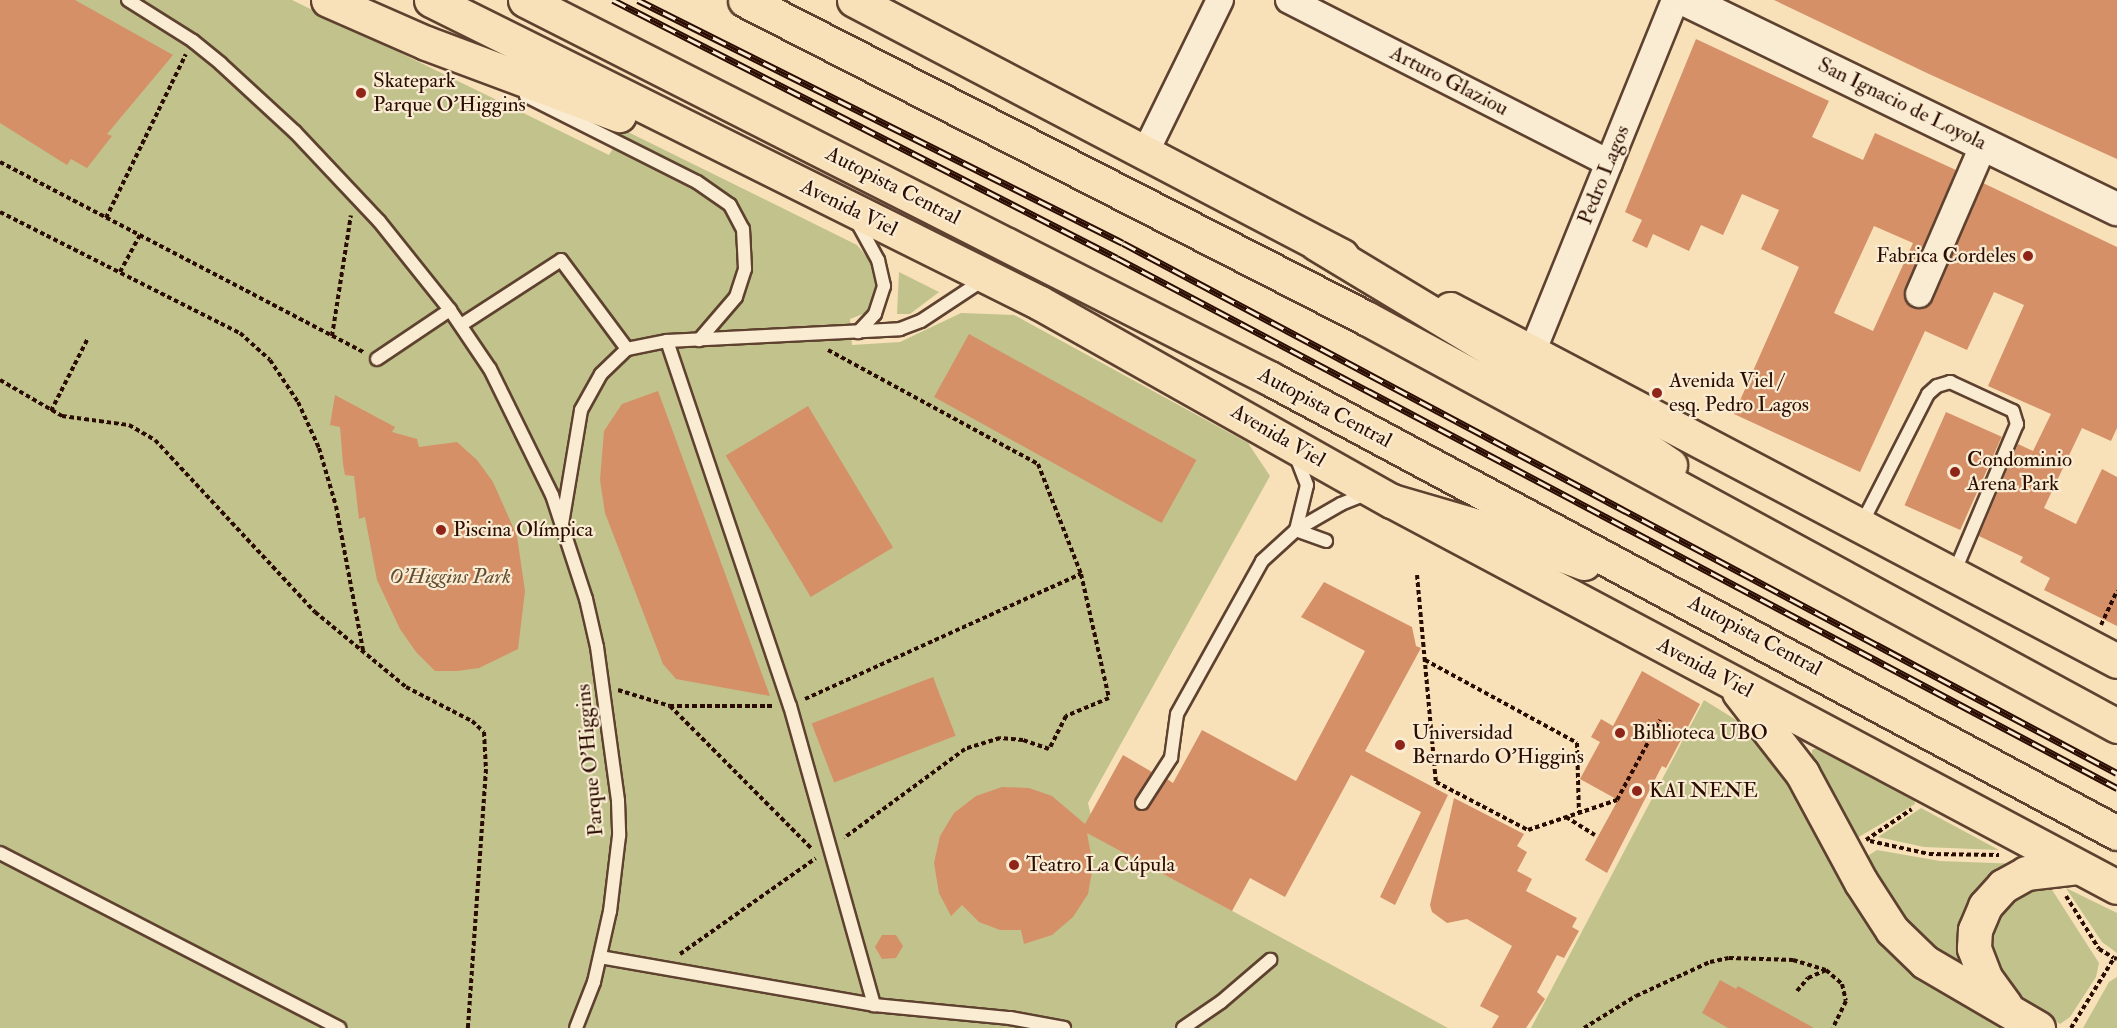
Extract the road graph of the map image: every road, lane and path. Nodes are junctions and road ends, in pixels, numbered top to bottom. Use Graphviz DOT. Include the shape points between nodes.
graph roads {
  1 [pos="128,0"];
  2 [pos="328,0"];
  3 [pos="431,0"];
  4 [pos="525,0"];
  5 [pos="745,0"];
  6 [pos="854,0"];
  7 [pos="1220,0"];
  8 [pos="1289,0"];
  9 [pos="1675,0"];
  10 [pos="1686,0"];
  11 [pos="193,41"];
  12 [pos="426,43"];
  13 [pos="1984,144"];
  14 [pos="724,147"];
  15 [pos="1146,151"];
  16 [pos="0,162"];
  17 [pos="1609,162"];
  18 [pos="354,192"];
  19 [pos="849,209"];
  20 [pos="2117,209"];
  21 [pos="0,212"];
  22 [pos="106,218"];
  23 [pos="140,235"];
  24 [pos="1317,244"];
  25 [pos="120,272"];
  26 [pos="988,277"];
  27 [pos="1919,294"];
  28 [pos="450,310"];
  29 [pos="461,325"];
  30 [pos="858,332"];
  31 [pos="801,335"];
  32 [pos="332,336"];
  33 [pos="88,338"];
  34 [pos="699,340"];
  35 [pos="667,341"];
  36 [pos="627,349"];
  37 [pos="1533,350"];
  38 [pos="377,358"];
  39 [pos="0,380"];
  40 [pos="51,411"];
  41 [pos="1282,439"];
  42 [pos="1384,496"];
  43 [pos="562,525"];
  44 [pos="1860,526"];
  45 [pos="1296,530"];
  46 [pos="1752,530"];
  47 [pos="1326,541"];
  48 [pos="1081,574"];
  49 [pos="1417,575"];
  50 [pos="1953,575"];
  51 [pos="2117,590"];
  52 [pos="1677,594"];
  53 [pos="363,651"];
  54 [pos="2104,654"];
  55 [pos="1425,660"];
  56 [pos="1731,682"];
  57 [pos="604,686"];
  58 [pos="670,706"];
  59 [pos="790,706"];
  60 [pos="1660,720"];
  61 [pos="2117,726"];
  62 [pos="1142,803"];
  63 [pos="1919,804"];
  64 [pos="1579,813"];
  65 [pos="1566,818"];
  66 [pos="2117,832"];
  67 [pos="1595,835"];
  68 [pos="1855,846"];
  69 [pos="830,849"];
  70 [pos="0,853"];
  71 [pos="2002,855"];
  72 [pos="819,856"];
  73 [pos="2078,867"];
  74 [pos="2038,870"];
  75 [pos="2117,887"];
  76 [pos="600,957"];
  77 [pos="2116,959"];
  78 [pos="1270,960"];
  79 [pos="659,969"];
  80 [pos="1826,970"];
  81 [pos="1797,991"];
  82 [pos="874,1005"];
  83 [pos="2010,1011"];
  84 [pos="339,1028"];
  85 [pos="468,1028"];
  86 [pos="576,1028"];
  87 [pos="1064,1028"];
  88 [pos="1183,1028"];
  89 [pos="1584,1028"];
  90 [pos="1833,1028"];
  91 [pos="2038,1028"];
  92 [pos="2071,1028"];
  1 -- 11 [label="lane, Parque O'Higgins"];
  2 -- 12 [label="main road"];
  3 -- 14 [label="main road, Avenida Viel"];
  4 -- 52 [label="main road, Autopista Central" via="1134,307"];
  5 -- 46 [label="main road" via="1366,318"];
  6 -- 15 [label="main road"];
  7 -- 15 [label="street"];
  8 -- 17 [label="street, Arturo Glaziou"];
  9 -- 17 [label="street, Pedro Lagos"];
  10 -- 13 [label="street, San Ignacio de Loyola"];
  11 -- 18 [label="lane, Parque O'Higgins" via="251,91"];
  11 -- 22 [label="path"];
  12 -- 14 [label="main road" via="619,115"];
  12 -- 34 [label="lane" via="697,182 730,205 743,229 745,269 736,297"];
  13 -- 20 [label="street, San Ignacio de Loyola"];
  13 -- 27 [label="street"];
  14 -- 19 [label="main road, Avenida Viel"];
  15 -- 24 [label="main road"];
  16 -- 22 [label="path"];
  17 -- 37 [label="street, Pedro Lagos"];
  18 -- 28 [label="lane, Parque O'Higgins"];
  18 -- 32 [label="path"];
  19 -- 26 [label="main road, Avenida Viel"];
  19 -- 30 [label="lane" via="884,276 883,297 875,314"];
  21 -- 25 [label="path"];
  22 -- 23 [label="path"];
  23 -- 25 [label="path"];
  23 -- 32 [label="path"];
  24 -- 37 [label="main road"];
  24 -- 46 [label="main road" via="1612,424"];
  25 -- 53 [label="path" via="240,333 270,360 298,402 319,448 336,506"];
  26 -- 30 [label="lane" via="921,321 900,328"];
  26 -- 41 [label="main road, Avenida Viel" via="1087,328"];
  28 -- 29 [label="lane, Parque O'Higgins"];
  28 -- 38 [label="lane"];
  29 -- 36 [label="lane" via="561,260"];
  29 -- 43 [label="lane, Parque O'Higgins" via="513,411"];
  30 -- 31 [label="lane"];
  31 -- 34 [label="lane"];
  31 -- 48 [label="path" via="1038,464"];
  32 -- 38 [label="path"];
  33 -- 40 [label="path"];
  34 -- 35 [label="lane"];
  35 -- 36 [label="lane"];
  35 -- 59 [label="lane"];
  36 -- 43 [label="lane" via="601,374 580,410"];
  37 -- 44 [label="main road"];
  39 -- 40 [label="path"];
  40 -- 53 [label="path" via="75,420 129,425 155,440 315,612"];
  41 -- 42 [label="main road, Avenida Viel"];
  41 -- 45 [label="lane" via="1301,465 1307,485 1307,498"];
  42 -- 45 [label="lane" via="1341,504"];
  42 -- 52 [label="main road"];
  42 -- 56 [label="main road, Avenida Viel"];
  43 -- 57 [label="lane, Parque O'Higgins" via="586,599"];
  44 -- 50 [label="main road"];
  44 -- 50 [label="lane" via="1928,394 1937,386 1950,382 2013,411 2017,424"];
  45 -- 47 [label="lane"];
  45 -- 62 [label="lane" via="1262,561 1251,579 1177,714 1171,758"];
  46 -- 61 [label="main road"];
  48 -- 59 [label="path"];
  48 -- 69 [label="path" via="1109,698 1066,716 1049,749 1023,740 1000,738 965,749"];
  49 -- 55 [label="path"];
  50 -- 54 [label="main road"];
  51 -- 54 [label="path"];
  52 -- 66 [label="main road, Autopista Central"];
  53 -- 85 [label="path" via="406,687 472,721 484,732 486,769"];
  55 -- 64 [label="path" via="1577,743"];
  55 -- 65 [label="path" via="1436,782 1528,830"];
  56 -- 68 [label="main road"];
  56 -- 73 [label="main road, Avenida Viel"];
  57 -- 58 [label="path"];
  57 -- 76 [label="lane, Parque O'Higgins" via="619,836"];
  58 -- 59 [label="path"];
  58 -- 72 [label="path"];
  59 -- 69 [label="lane"];
  60 -- 64 [label="path" via="1617,800"];
  63 -- 68 [label="path"];
  64 -- 65 [label="path"];
  65 -- 67 [label="path"];
  68 -- 71 [label="path" via="1929,854"];
  68 -- 83 [label="main road" via="1877,910 1908,947 1925,962"];
  69 -- 72 [label="path"];
  69 -- 82 [label="lane"];
  70 -- 84 [label="lane"];
  72 -- 79 [label="path"];
  73 -- 74 [label="main road"];
  73 -- 75 [label="main road, Avenida Viel"];
  74 -- 77 [label="path" via="2055,879 2099,949"];
  74 -- 83 [label="main road" via="2014,879 1994,895 1975,930 1978,962"];
  76 -- 79 [label="lane"];
  76 -- 86 [label="lane, Parque O'Higgins"];
  77 -- 92 [label="path"];
  78 -- 88 [label="lane" via="1228,997"];
  79 -- 82 [label="lane"];
  80 -- 81 [label="path" via="1808,978"];
  80 -- 89 [label="path" via="1793,960 1729,958 1710,962 1636,996"];
  80 -- 90 [label="path" via="1842,984 1846,1001"];
  82 -- 87 [label="lane" via="1010,1018"];
  83 -- 91 [label="main road"];
}
